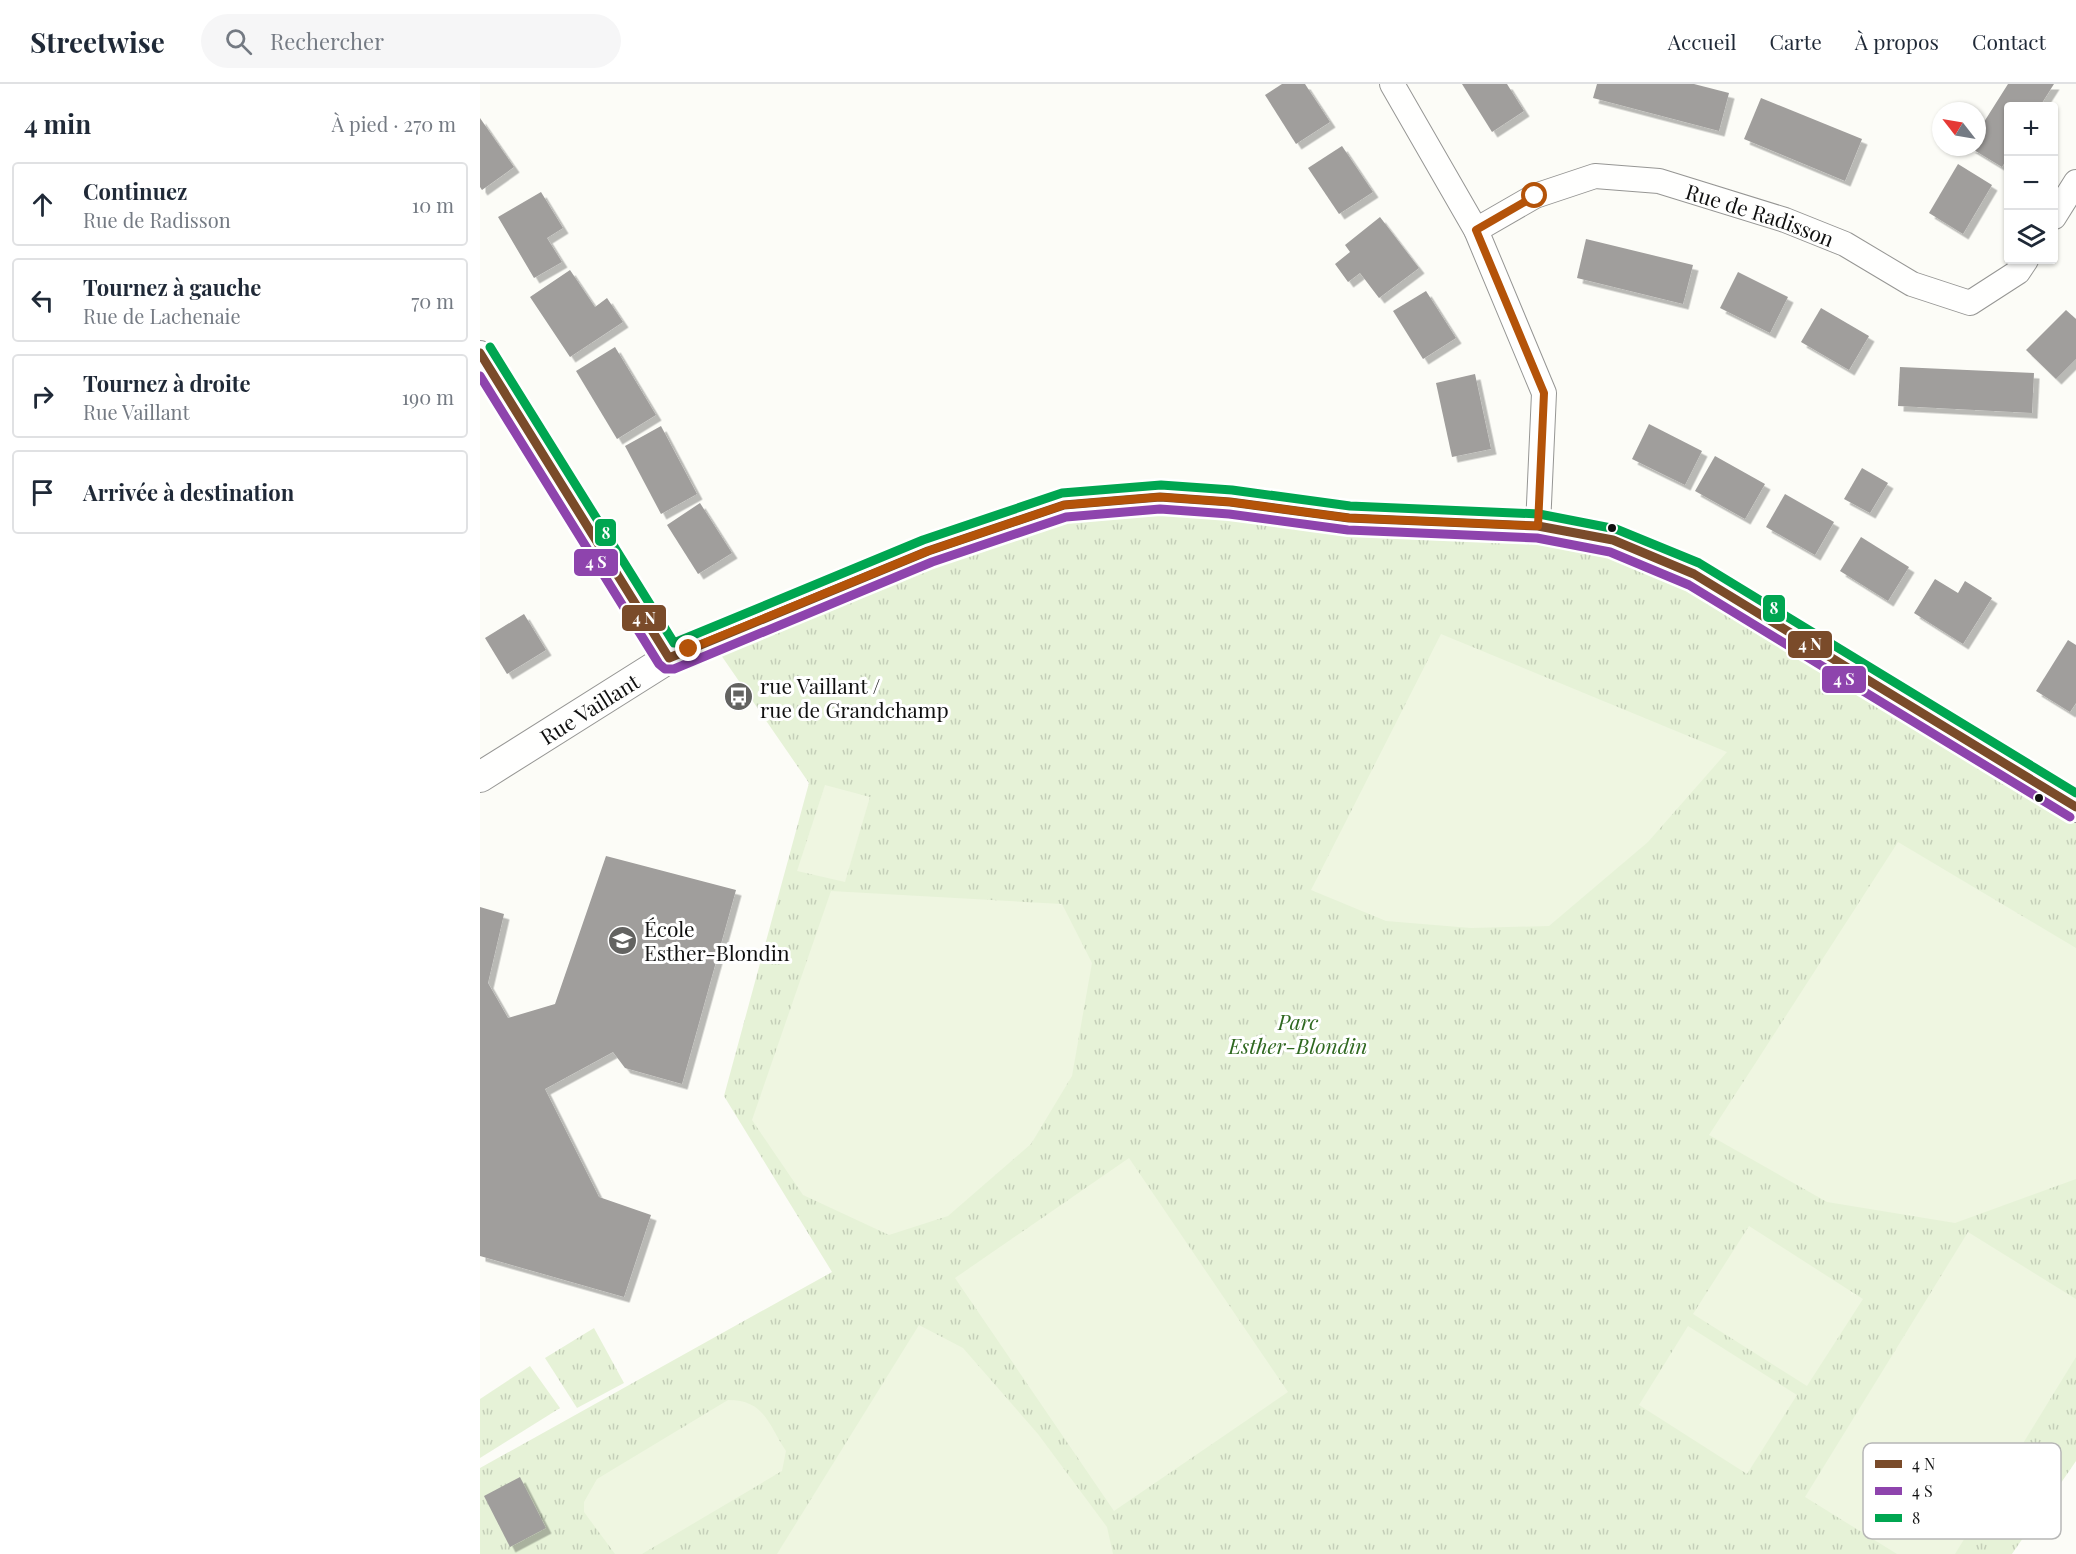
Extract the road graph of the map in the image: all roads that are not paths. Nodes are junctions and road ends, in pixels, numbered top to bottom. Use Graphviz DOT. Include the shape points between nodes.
graph roads {
  1 [pos="1392,84"];
  2 [pos="2076,182"];
  3 [pos="2058,211"];
  4 [pos="1476,230"];
  5 [pos="2023,264"];
  6 [pos="483,364"];
  7 [pos="1538,526"];
  8 [pos="669,658"];
  9 [pos="480,777"];
  10 [pos="2076,807"];
  1 -- 4 [label="street"];
  2 -- 3 [label="street"];
  4 -- 5 [label="street, Rue de Radisson" via="1535,196 1595,176 1659,181 1785,220 1845,244 1912,284 1970,303 2018,272"];
  4 -- 7 [label="street" via="1544,393"];
  6 -- 8 [label="street"];
  7 -- 8 [label="street, Rue Vaillant" via="1349,518 1160,497 1064,505 928,551"];
  7 -- 10 [label="street, Rue Vaillant" via="1613,540 1694,574"];
  8 -- 9 [label="street, Rue Vaillant"];
}
